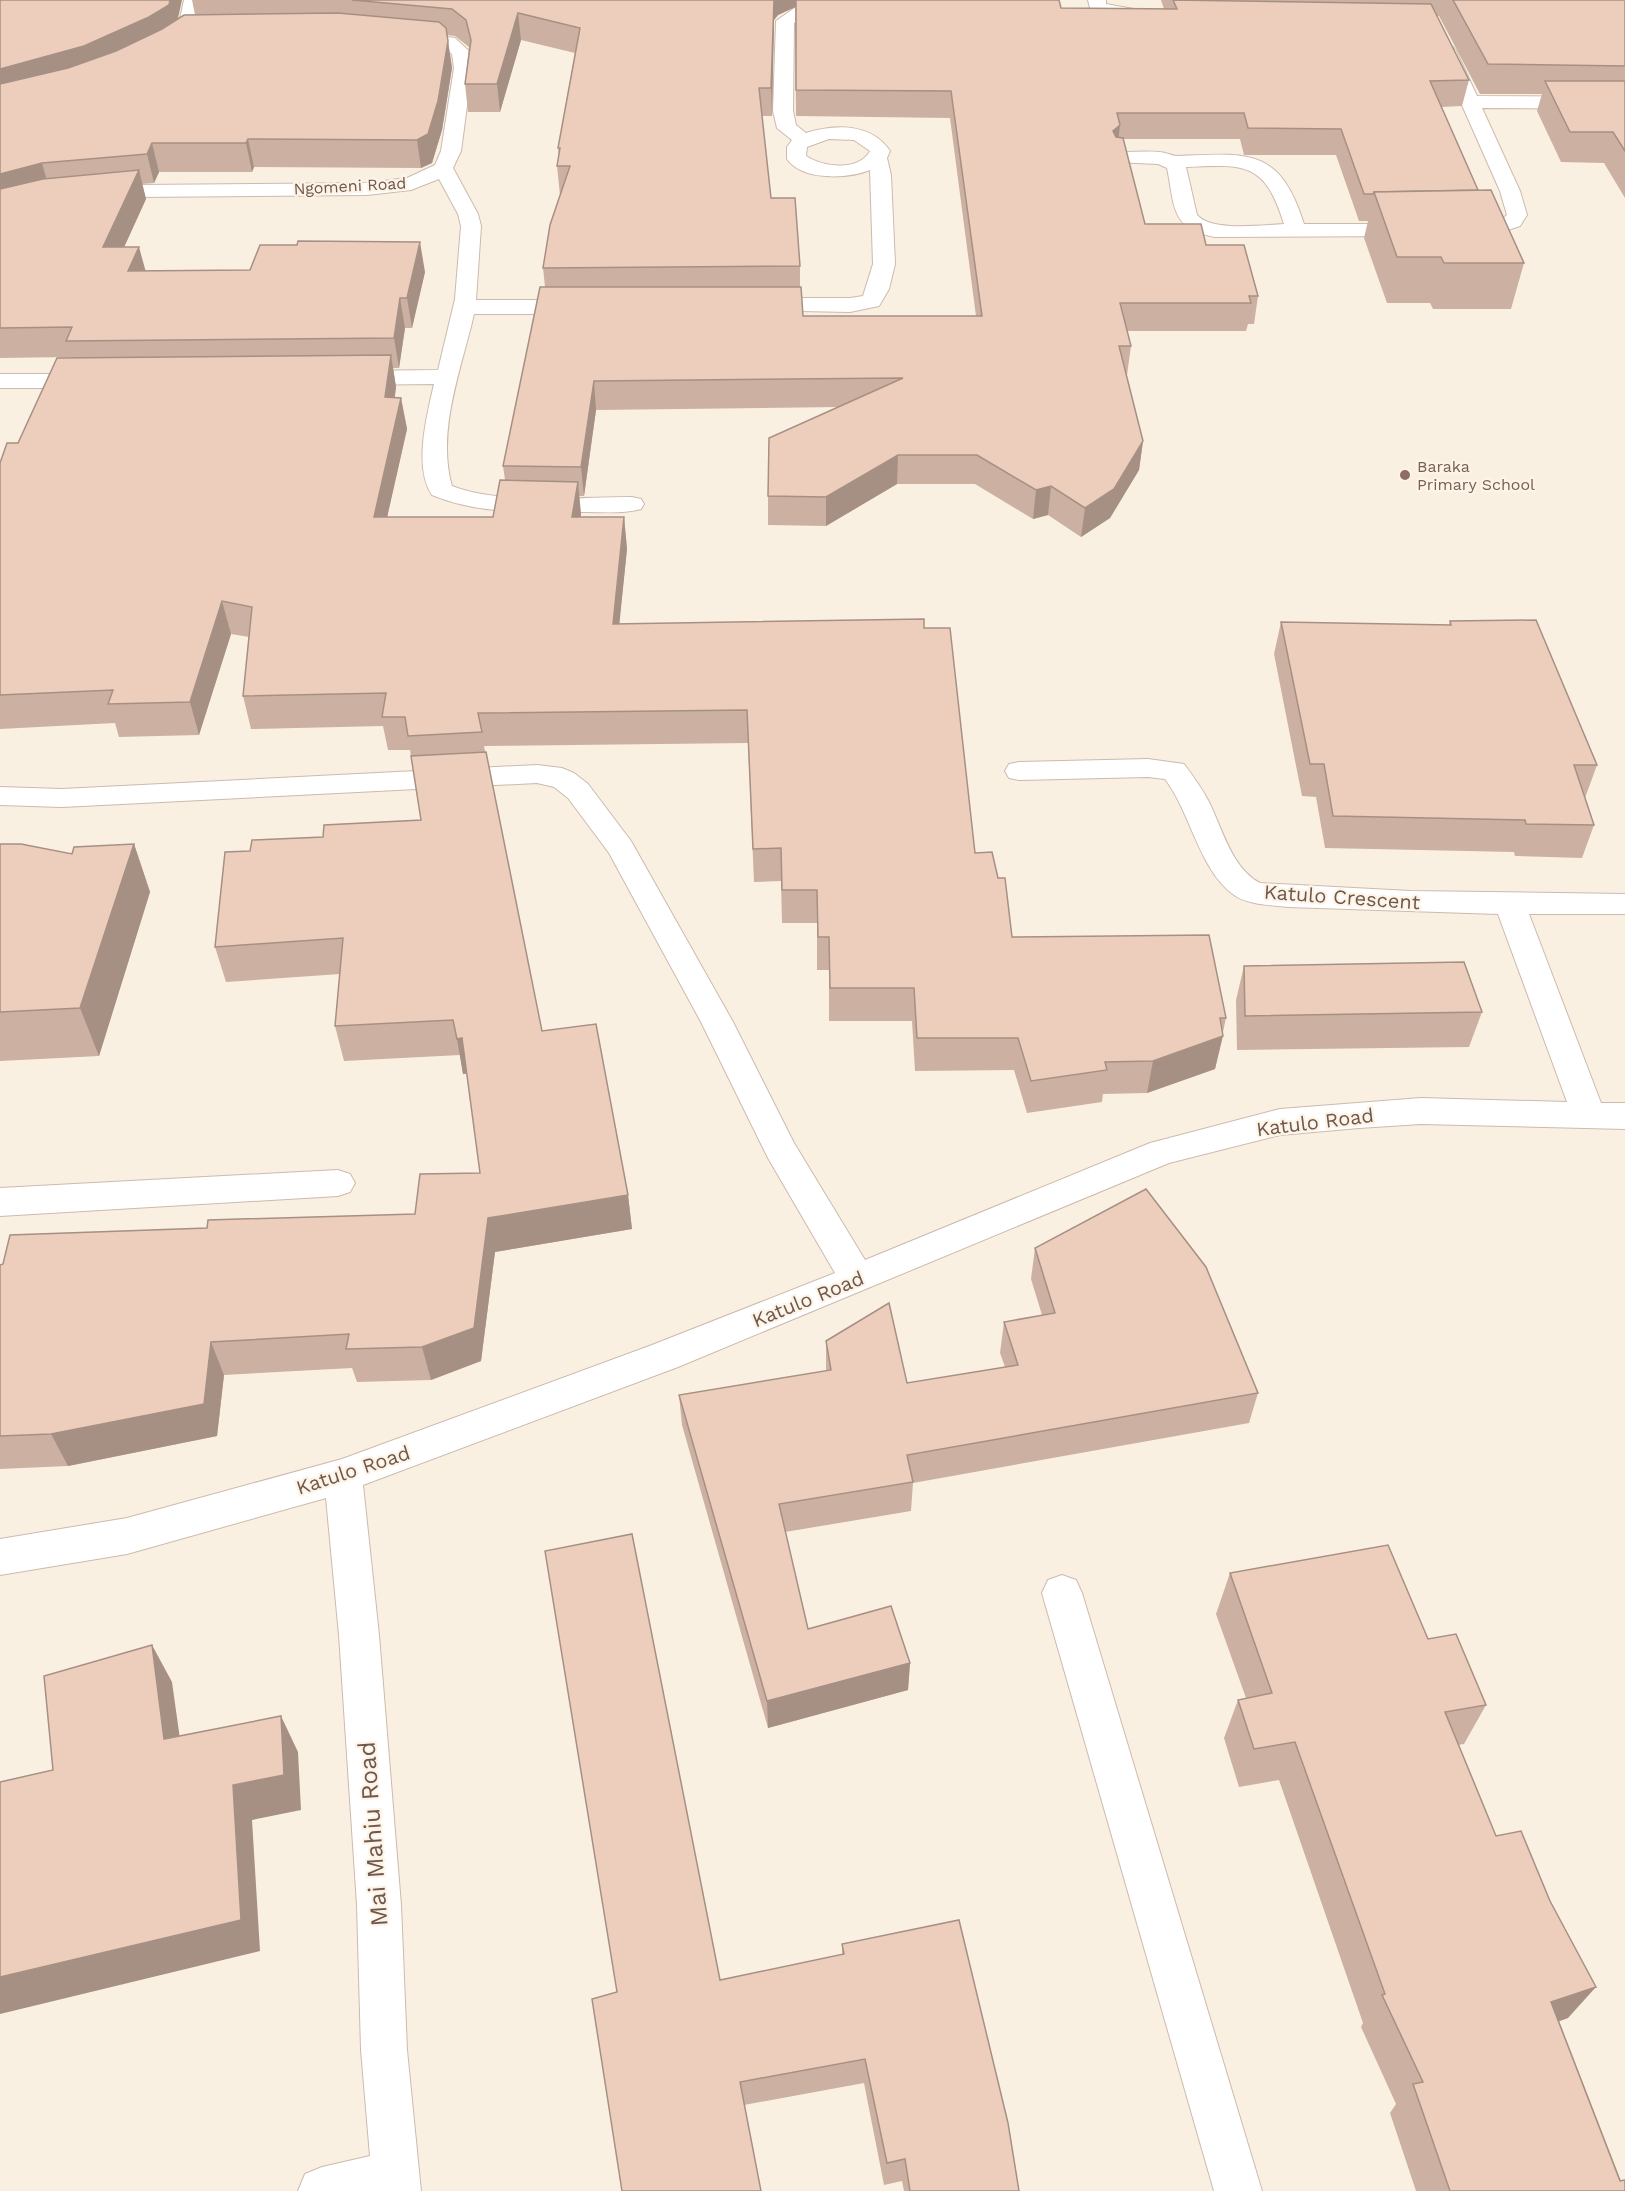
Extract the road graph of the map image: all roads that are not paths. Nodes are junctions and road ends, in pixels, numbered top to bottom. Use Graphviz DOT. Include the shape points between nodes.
graph roads {
  1 [pos="193,0"];
  2 [pos="1097,4"];
  3 [pos="1077,8"];
  4 [pos="861,9"];
  5 [pos="1158,18"];
  6 [pos="206,34"];
  7 [pos="185,35"];
  8 [pos="384,35"];
  9 [pos="1441,37"];
  10 [pos="150,59"];
  11 [pos="1472,102"];
  12 [pos="1625,103"];
  13 [pos="804,140"];
  14 [pos="877,158"];
  15 [pos="1122,158"];
  16 [pos="1173,162"];
  17 [pos="444,168"];
  18 [pos="80,196"];
  19 [pos="1296,231"];
  20 [pos="732,305"];
  21 [pos="600,307"];
  22 [pos="465,308"];
  23 [pos="447,377"];
  24 [pos="325,379"];
  25 [pos="113,380"];
  26 [pos="0,381"];
  27 [pos="632,504"];
  28 [pos="1018,771"];
  29 [pos="0,796"];
  30 [pos="1625,904"];
  31 [pos="1510,905"];
  32 [pos="1590,1116"];
  33 [pos="1625,1116"];
  34 [pos="338,1183"];
  35 [pos="0,1202"];
  36 [pos="857,1279"];
  37 [pos="343,1476"];
  38 [pos="0,1557"];
  39 [pos="1062,1593"];
  40 [pos="396,2183"];
  41 [pos="322,2191"];
  42 [pos="1238,2191"];
  1 -- 7 [label="street"];
  2 -- 3 [label="street"];
  2 -- 5 [label="street"];
  4 -- 13 [label="street" via="802,11 785,21 783,111 787,128"];
  6 -- 7 [label="street"];
  7 -- 10 [label="street"];
  8 -- 17 [label="street" via="449,42 461,52 463,68 451,151"];
  9 -- 11 [label="street"];
  11 -- 12 [label="street"];
  11 -- 19 [label="street" via="1513,199 1518,215 1513,222 1436,229"];
  13 -- 14 [label="street" via="829,133 857,135 877,145"];
  13 -- 14 [label="street" via="794,152 797,159 816,169 845,171"];
  14 -- 20 [label="street" via="884,264 871,300 850,304"];
  15 -- 16 [label="street" via="1162,158"];
  16 -- 19 [label="street" via="1227,161 1261,167 1272,175"];
  16 -- 19 [label="street" via="1178,168 1187,215 1201,229"];
  17 -- 18 [label="street, Ngomeni Road" via="411,184 367,189 137,191"];
  17 -- 22 [label="street" via="471,226"];
  21 -- 22 [label="street"];
  22 -- 23 [label="street"];
  23 -- 24 [label="street"];
  23 -- 27 [label="street" via="436,432 435,469 441,490 451,496 507,502"];
  25 -- 26 [label="street"];
  28 -- 31 [label="street, Katulo Crescent" via="1174,771 1190,794 1226,870 1246,889 1284,896"];
  29 -- 36 [label="street" via="62,798 537,774 564,780 578,791 621,848 717,1022 780,1149"];
  30 -- 31 [label="street, Katulo Crescent"];
  31 -- 32 [label="street"];
  32 -- 33 [label="street, Katulo Road"];
  32 -- 36 [label="street, Katulo Road" via="1421,1111 1280,1122 1162,1152"];
  34 -- 35 [label="street"];
  36 -- 37 [label="street, Katulo Road" via="665,1356"];
  37 -- 38 [label="street, Katulo Road" via="127,1536"];
  37 -- 40 [label="street, Mai Mahiu Road" via="360,1647 379,1905 384,2050"];
  39 -- 42 [label="street"];
  40 -- 41 [label="street"];
}
